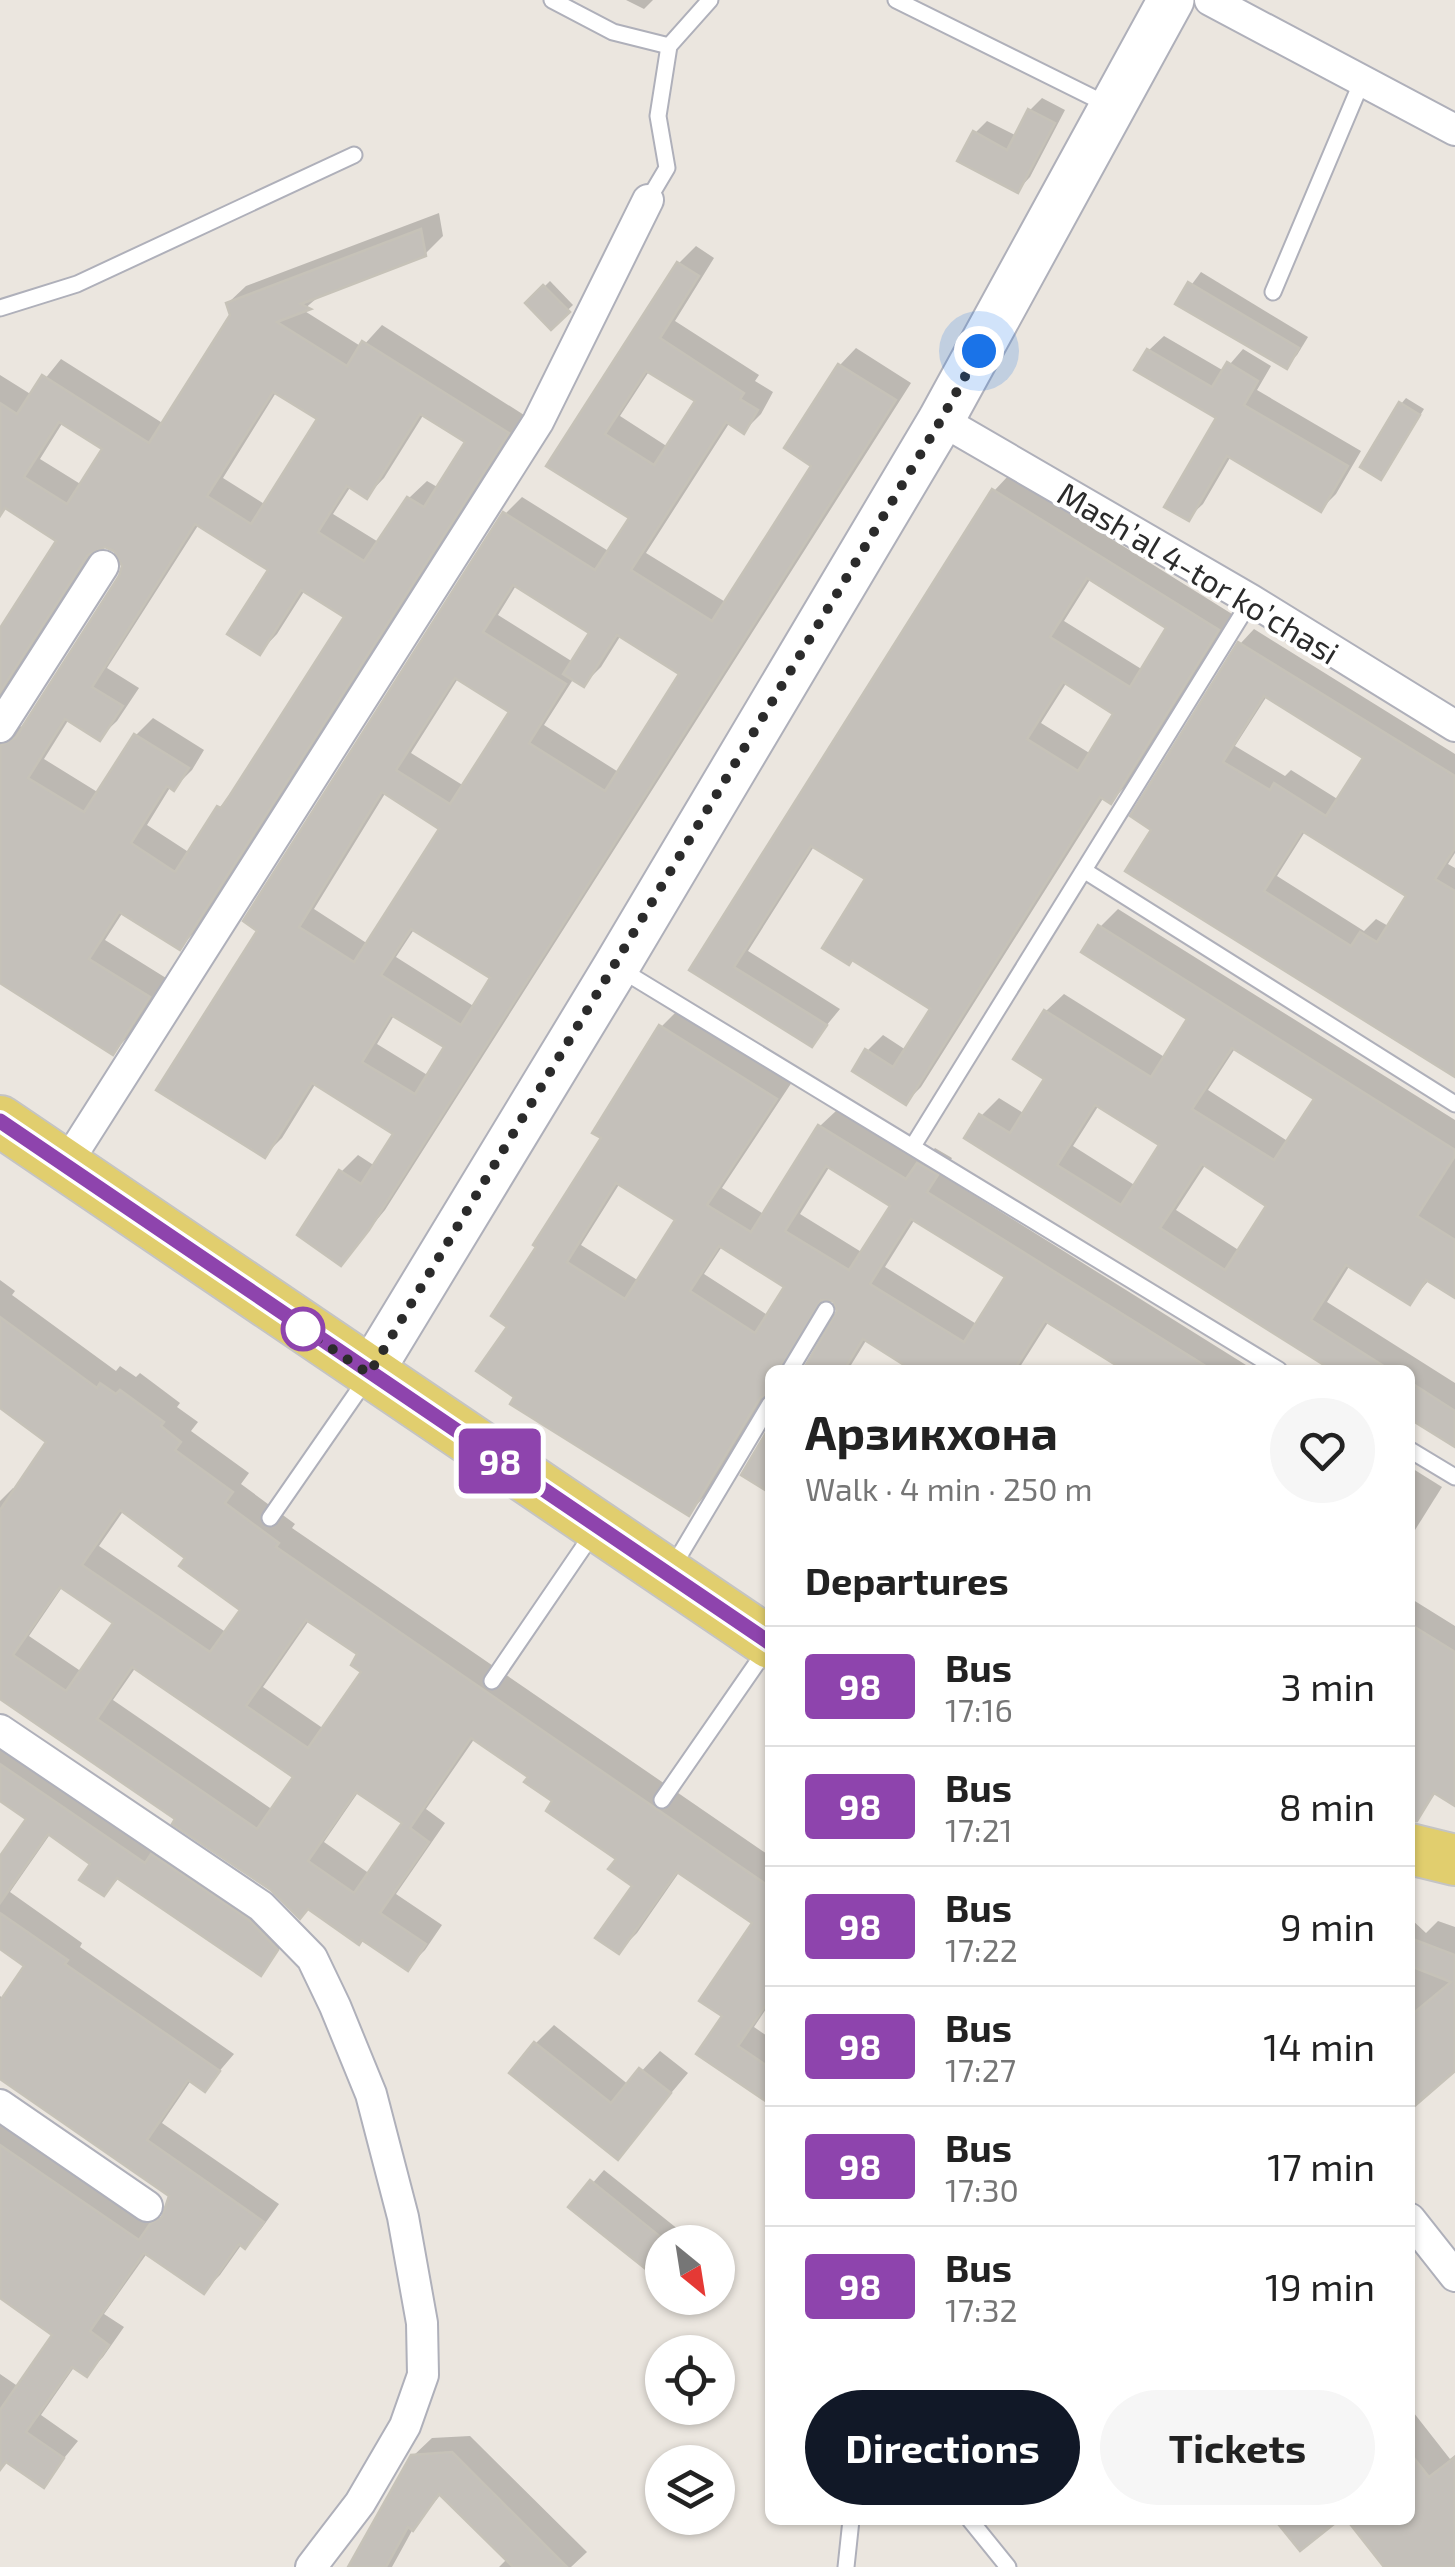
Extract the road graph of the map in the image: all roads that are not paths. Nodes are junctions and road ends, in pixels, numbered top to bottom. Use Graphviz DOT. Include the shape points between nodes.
graph roads {
  1 [pos="552,0"];
  2 [pos="710,0"];
  3 [pos="896,0"];
  4 [pos="1171,0"];
  5 [pos="1210,0"];
  6 [pos="669,46"];
  7 [pos="1362,81"];
  8 [pos="1113,108"];
  9 [pos="1455,130"];
  10 [pos="354,155"];
  11 [pos="648,200"];
  12 [pos="1273,292"];
  13 [pos="0,308"];
  14 [pos="941,420"];
  15 [pos="104,566"];
  16 [pos="1251,600"];
  17 [pos="1455,726"];
  18 [pos="0,727"];
  19 [pos="1085,871"];
  20 [pos="616,967"];
  21 [pos="1455,1104"];
  22 [pos="0,1121"];
  23 [pos="913,1146"];
  24 [pos="65,1166"];
  25 [pos="826,1310"];
  26 [pos="793,1365"];
  27 [pos="1271,1365"];
  28 [pos="369,1374"];
  29 [pos="765,1412"];
  30 [pos="1415,1453"];
  31 [pos="1455,1478"];
  32 [pos="270,1518"];
  33 [pos="598,1526"];
  34 [pos="667,1576"];
  35 [pos="765,1640"];
  36 [pos="765,1650"];
  37 [pos="492,1681"];
  38 [pos="0,1730"];
  39 [pos="662,1800"];
  40 [pos="1415,1849"];
  41 [pos="1455,1860"];
  42 [pos="0,2104"];
  43 [pos="146,2206"];
  44 [pos="1415,2225"];
  45 [pos="1455,2276"];
  46 [pos="850,2525"];
  47 [pos="974,2525"];
  48 [pos="311,2567"];
  49 [pos="846,2567"];
  50 [pos="1008,2567"];
  1 -- 6 [label="lane" via="613,32"];
  2 -- 6 [label="lane"];
  3 -- 8 [label="lane"];
  4 -- 8 [label="street"];
  5 -- 7 [label="street"];
  6 -- 11 [label="lane" via="658,116 666,168"];
  7 -- 9 [label="street"];
  7 -- 12 [label="lane"];
  8 -- 14 [label="street"];
  10 -- 13 [label="lane" via="76,284"];
  11 -- 24 [label="street" via="538,422"];
  14 -- 16 [label="street, Mashʼal 4-tor koʼchasi"];
  14 -- 20 [label="street"];
  15 -- 18 [label="street"];
  16 -- 17 [label="street, Mashʼal 4-tor koʼchasi"];
  16 -- 19 [label="lane"];
  19 -- 21 [label="lane"];
  19 -- 23 [label="lane"];
  20 -- 23 [label="lane"];
  20 -- 28 [label="street"];
  22 -- 24 [label="main road"];
  23 -- 27 [label="lane"];
  24 -- 28 [label="main road"];
  25 -- 26 [label="lane"];
  28 -- 32 [label="lane"];
  28 -- 33 [label="main road"];
  29 -- 34 [label="lane"];
  30 -- 31 [label="lane"];
  33 -- 34 [label="main road"];
  33 -- 37 [label="lane"];
  34 -- 35 [label="main road"];
  36 -- 39 [label="lane"];
  38 -- 48 [label="street" via="261,1906 312,1958 371,2094 403,2216 422,2323 423,2375 405,2426 360,2503"];
  40 -- 41 [label="main road"];
  42 -- 43 [label="street"];
  44 -- 45 [label="street"];
  46 -- 49 [label="lane"];
  47 -- 50 [label="lane"];
}
